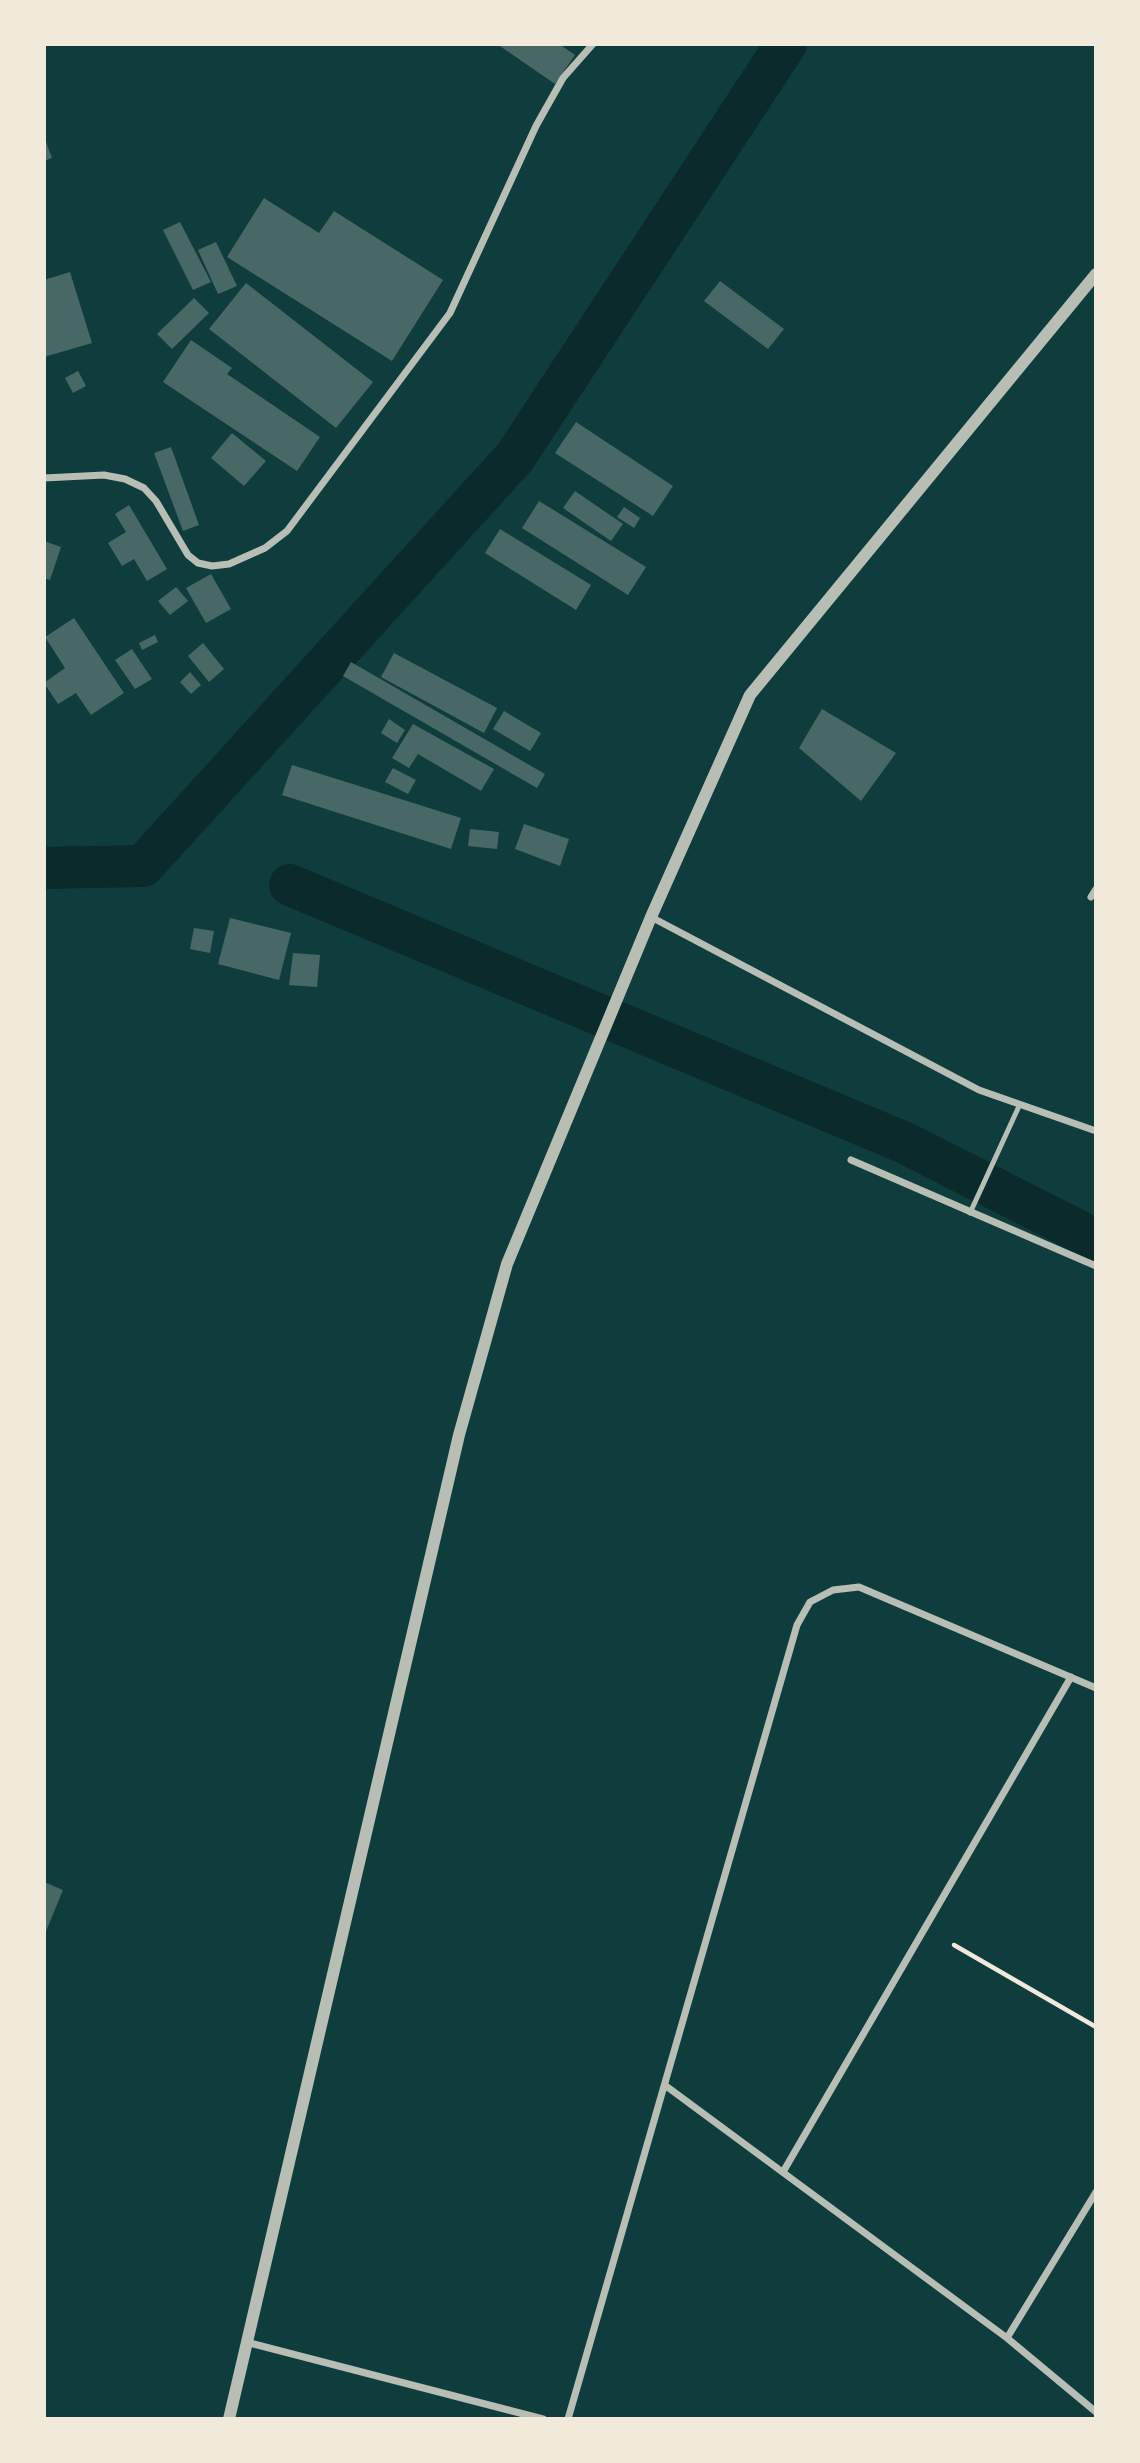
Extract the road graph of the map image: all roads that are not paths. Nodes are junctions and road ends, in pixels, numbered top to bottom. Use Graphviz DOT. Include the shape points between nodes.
graph roads {
  1 [pos="593,44"];
  2 [pos="1096,274"];
  3 [pos="44,478"];
  4 [pos="1096,889"];
  5 [pos="1091,897"];
  6 [pos="651,917"];
  7 [pos="1020,1104"];
  8 [pos="1096,1132"];
  9 [pos="851,1160"];
  10 [pos="970,1214"];
  11 [pos="1096,1266"];
  12 [pos="1071,1677"];
  13 [pos="1096,1688"];
  14 [pos="666,2086"];
  15 [pos="783,2172"];
  16 [pos="1096,2192"];
  17 [pos="1007,2338"];
  18 [pos="246,2342"];
  19 [pos="1096,2412"];
  20 [pos="229,2419"];
  21 [pos="543,2419"];
  22 [pos="568,2419"];
  1 -- 3 [label="street" via="563,78 536,126 450,313 276,540 229,564 198,563 144,488 104,475"];
  2 -- 6 [label="street" via="750,695"];
  4 -- 5 [label="street"];
  6 -- 7 [label="street" via="978,1090"];
  6 -- 18 [label="street" via="507,1264 459,1435"];
  7 -- 8 [label="street"];
  7 -- 10 [label="lane"];
  9 -- 10 [label="street"];
  10 -- 11 [label="street"];
  12 -- 13 [label="street"];
  12 -- 14 [label="street" via="859,1587 833,1590 810,1602 797,1625"];
  12 -- 15 [label="street"];
  14 -- 15 [label="street"];
  14 -- 22 [label="street"];
  15 -- 17 [label="street"];
  16 -- 17 [label="street"];
  17 -- 19 [label="street"];
  18 -- 20 [label="street"];
  18 -- 21 [label="street"];
}
